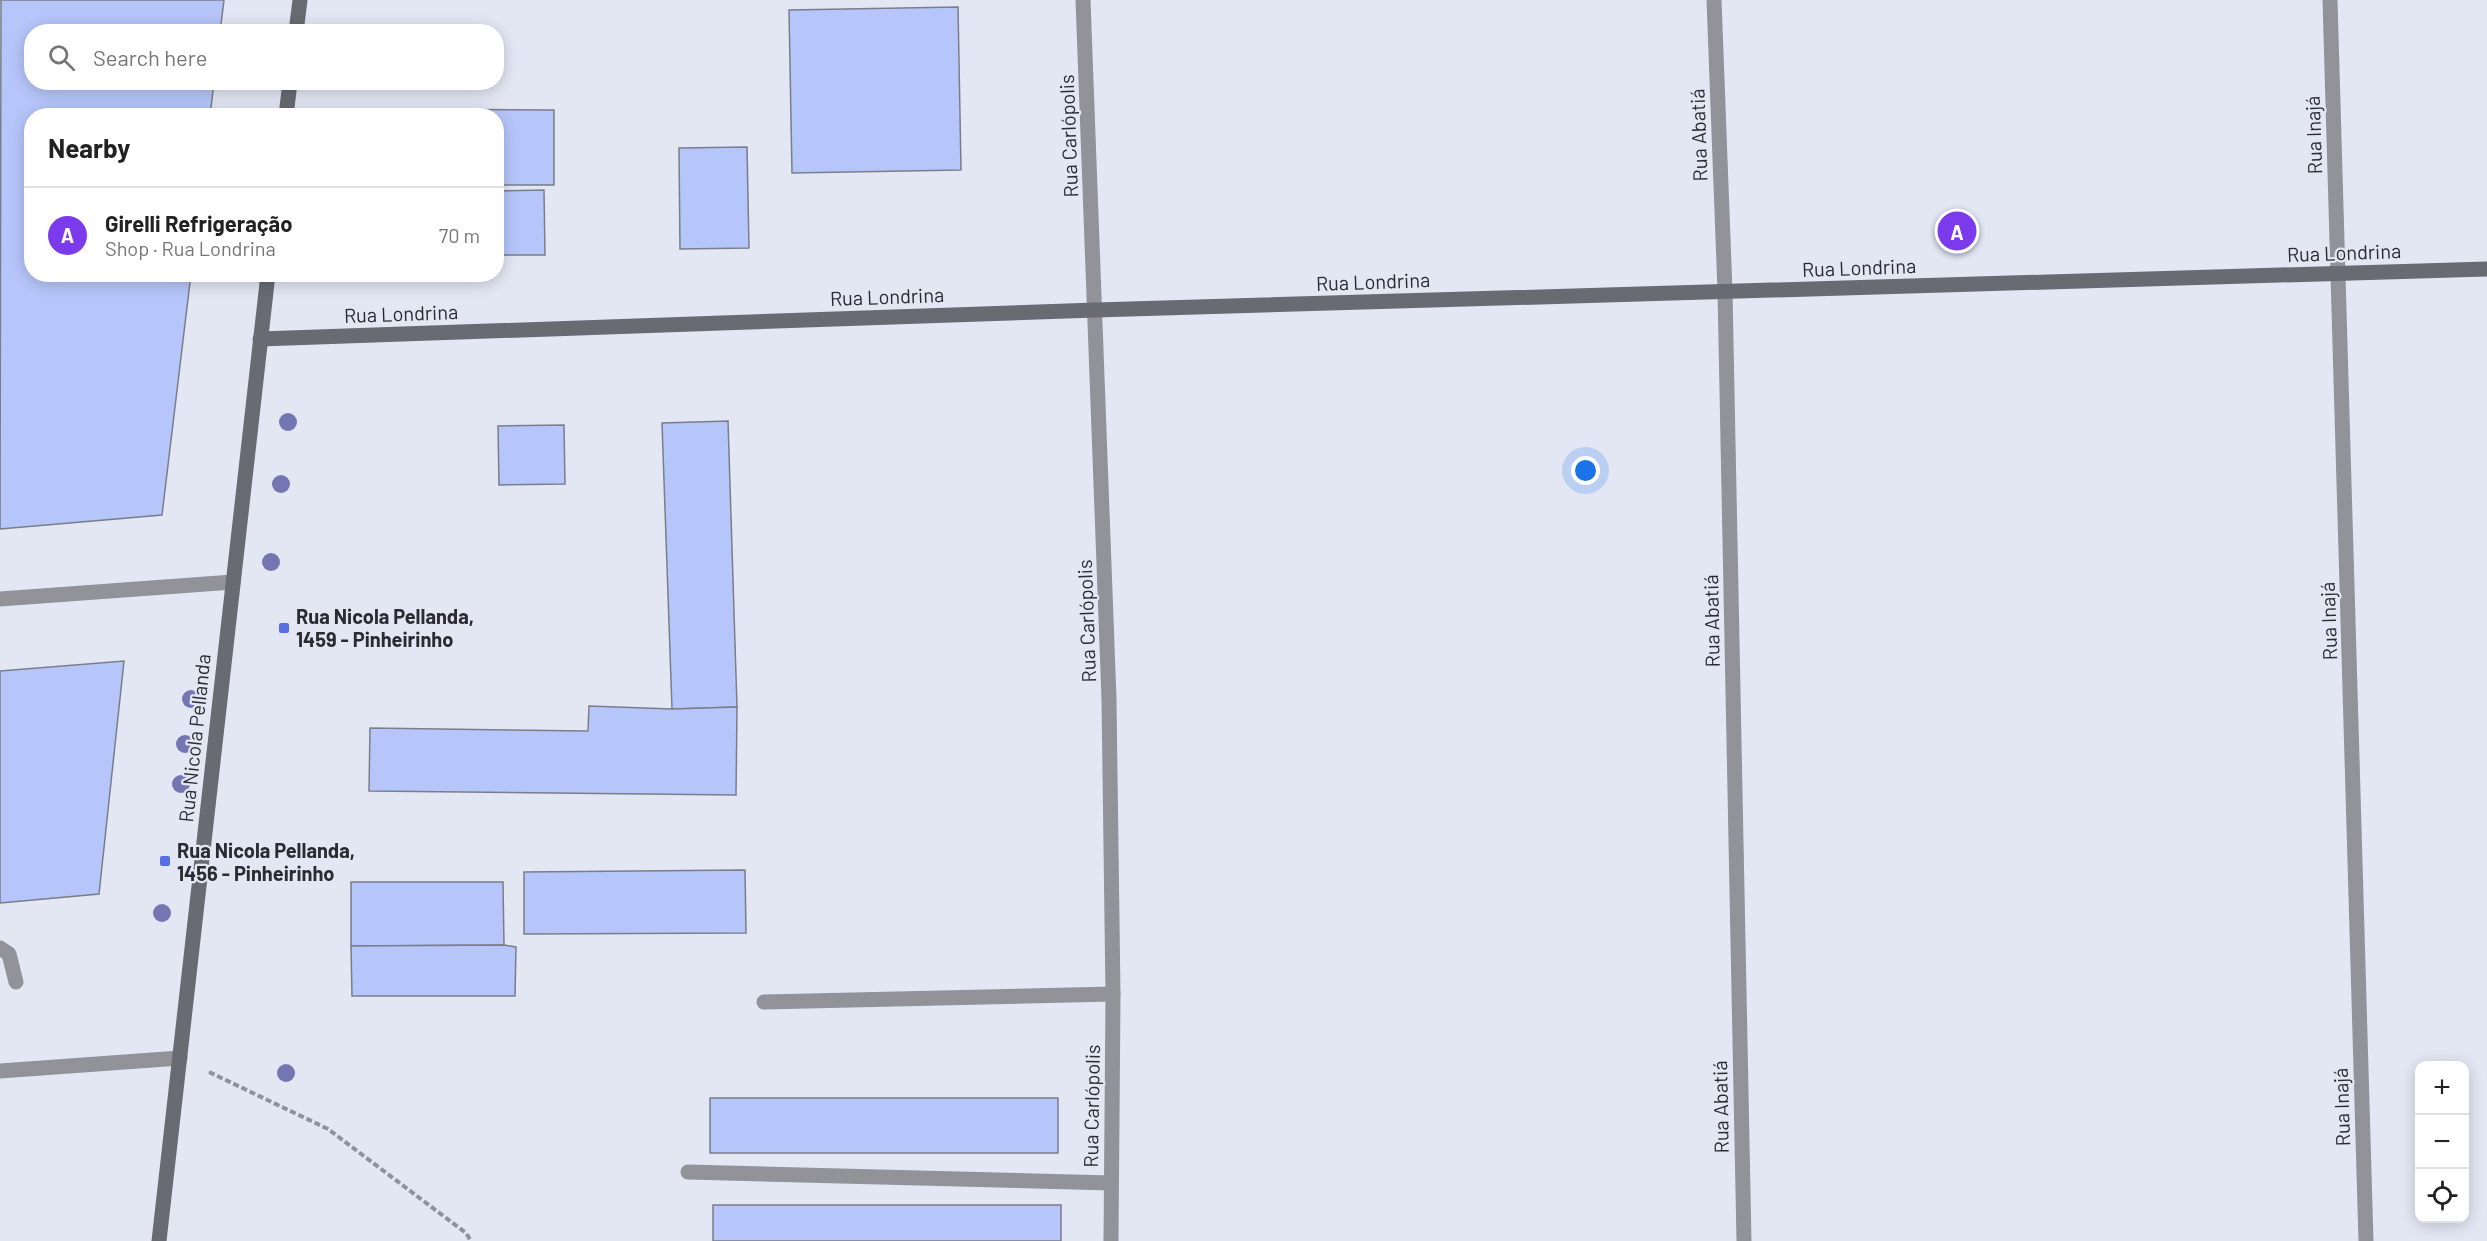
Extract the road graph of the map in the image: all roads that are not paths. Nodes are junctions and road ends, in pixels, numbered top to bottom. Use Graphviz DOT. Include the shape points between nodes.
graph roads {
  1 [pos="300,0"];
  2 [pos="1083,0"];
  3 [pos="1714,0"];
  4 [pos="2330,0"];
  5 [pos="297,24"];
  6 [pos="289,90"];
  7 [pos="287,108"];
  8 [pos="2487,269"];
  9 [pos="2339,274"];
  10 [pos="267,282"];
  11 [pos="1725,291"];
  12 [pos="1096,310"];
  13 [pos="260,339"];
  14 [pos="233,582"];
  15 [pos="0,599"];
  16 [pos="0,948"];
  17 [pos="16,982"];
  18 [pos="1113,994"];
  19 [pos="764,1002"];
  20 [pos="180,1058"];
  21 [pos="0,1071"];
  22 [pos="687,1172"];
  23 [pos="1111,1183"];
  24 [pos="159,1241"];
  25 [pos="1111,1241"];
  26 [pos="1744,1241"];
  27 [pos="2366,1241"];
  1 -- 5 [label="street"];
  2 -- 12 [label="street, Rua Carlópolis"];
  3 -- 11 [label="street, Rua Abatiá"];
  4 -- 9 [label="street, Rua Inajá"];
  6 -- 7 [label="street"];
  8 -- 9 [label="street, Rua Londrina"];
  9 -- 11 [label="street, Rua Londrina"];
  9 -- 27 [label="street, Rua Inajá"];
  10 -- 13 [label="street, Rua Nicola Pellanda"];
  11 -- 12 [label="street, Rua Londrina"];
  11 -- 26 [label="street, Rua Abatiá"];
  12 -- 13 [label="street, Rua Londrina"];
  12 -- 18 [label="street, Rua Carlópolis" via="1109,699"];
  13 -- 14 [label="street, Rua Nicola Pellanda"];
  14 -- 15 [label="street"];
  14 -- 20 [label="street, Rua Nicola Pellanda"];
  16 -- 17 [label="street" via="9,954"];
  18 -- 19 [label="street"];
  18 -- 23 [label="street, Rua Carlópolis"];
  20 -- 21 [label="street"];
  20 -- 24 [label="street, Rua Nicola Pellanda"];
  22 -- 23 [label="street"];
  23 -- 25 [label="street, Rua Carlópolis"];
}
